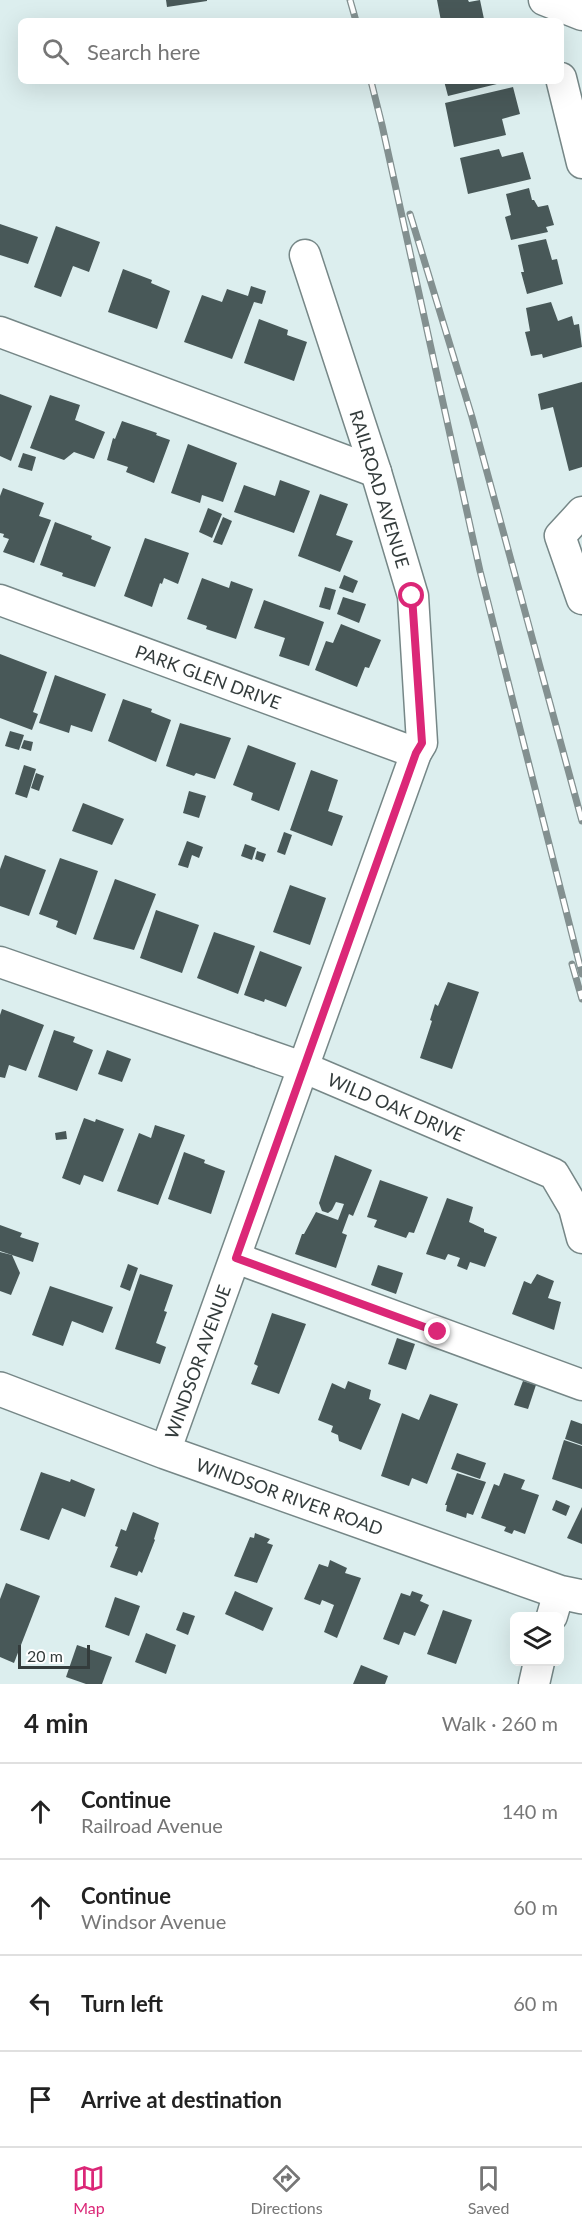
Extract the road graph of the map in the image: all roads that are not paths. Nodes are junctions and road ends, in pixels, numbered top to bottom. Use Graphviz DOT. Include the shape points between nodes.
graph roads {
  1 [pos="543,0"];
  2 [pos="582,15"];
  3 [pos="546,18"];
  4 [pos="562,84"];
  5 [pos="582,163"];
  6 [pos="305,255"];
  7 [pos="0,332"];
  8 [pos="376,472"];
  9 [pos="582,512"];
  10 [pos="582,599"];
  11 [pos="0,600"];
  12 [pos="416,753"];
  13 [pos="0,962"];
  14 [pos="304,1068"];
  15 [pos="582,1238"];
  16 [pos="236,1258"];
  17 [pos="582,1385"];
  18 [pos="0,1389"];
  19 [pos="165,1452"];
  20 [pos="564,1602"];
  21 [pos="539,1666"];
  22 [pos="534,1684"];
  1 -- 2 [label="street"];
  1 -- 3 [label="street"];
  4 -- 5 [label="street"];
  6 -- 8 [label="street, RAILROAD AVENUE"];
  7 -- 8 [label="street"];
  8 -- 12 [label="street, RAILROAD AVENUE" via="412,596 422,743"];
  9 -- 10 [label="street" via="560,536"];
  11 -- 12 [label="street, PARK GLEN DRIVE"];
  12 -- 14 [label="street, RAILROAD AVENUE"];
  13 -- 14 [label="street, WILD OAK DRIVE"];
  14 -- 15 [label="street, WILD OAK DRIVE" via="554,1174 574,1208"];
  14 -- 16 [label="street, WINDSOR AVENUE"];
  16 -- 17 [label="street"];
  16 -- 19 [label="street, WINDSOR AVENUE"];
  18 -- 19 [label="main road, WINDSOR RIVER ROAD"];
  19 -- 20 [label="main road, WINDSOR RIVER ROAD"];
  21 -- 22 [label="street"];
}
